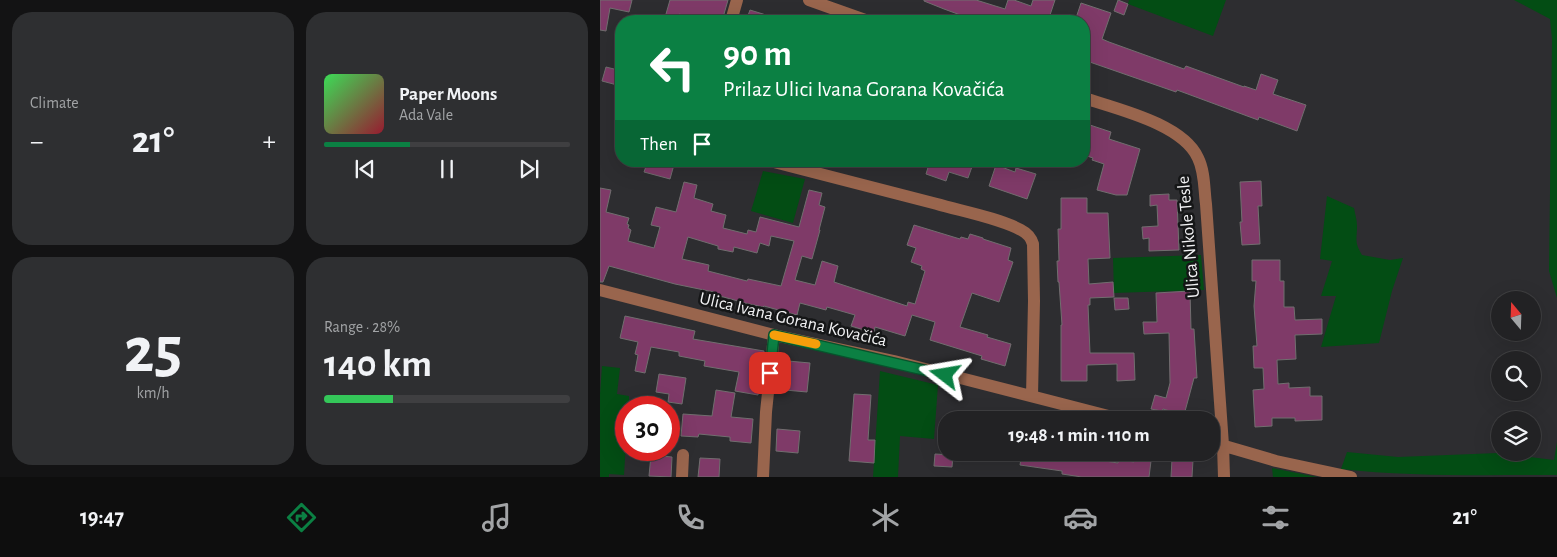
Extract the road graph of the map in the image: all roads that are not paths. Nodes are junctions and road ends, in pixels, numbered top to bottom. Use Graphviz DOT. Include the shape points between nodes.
graph roads {
  1 [pos="737,0"];
  2 [pos="809,0"];
  3 [pos="733,15"];
  4 [pos="851,15"];
  5 [pos="1090,100"];
  6 [pos="794,167"];
  7 [pos="600,290"];
  8 [pos="774,335"];
  9 [pos="1032,396"];
  10 [pos="1090,411"];
  11 [pos="1215,411"];
  12 [pos="1220,445"];
  13 [pos="683,455"];
  14 [pos="1220,458"];
  15 [pos="682,477"];
  16 [pos="763,477"];
  17 [pos="1224,477"];
  18 [pos="1351,477"];
  1 -- 3 [label="street"];
  2 -- 4 [label="street"];
  5 -- 11 [label="street, Ulica Nikole Tesle" via="1157,123 1185,140 1199,158 1206,204"];
  6 -- 9 [label="street" via="989,218 1028,235 1033,244"];
  7 -- 8 [label="street, Ulica Ivana Gorana Kovačića"];
  8 -- 9 [label="street, Ulica Ivana Gorana Kovačića"];
  8 -- 16 [label="street"];
  9 -- 10 [label="street, Ulica Ivana Gorana Kovačića"];
  12 -- 18 [label="street"];
  13 -- 15 [label="street"];
  14 -- 17 [label="street, Ulica Nikole Tesle"];
}
